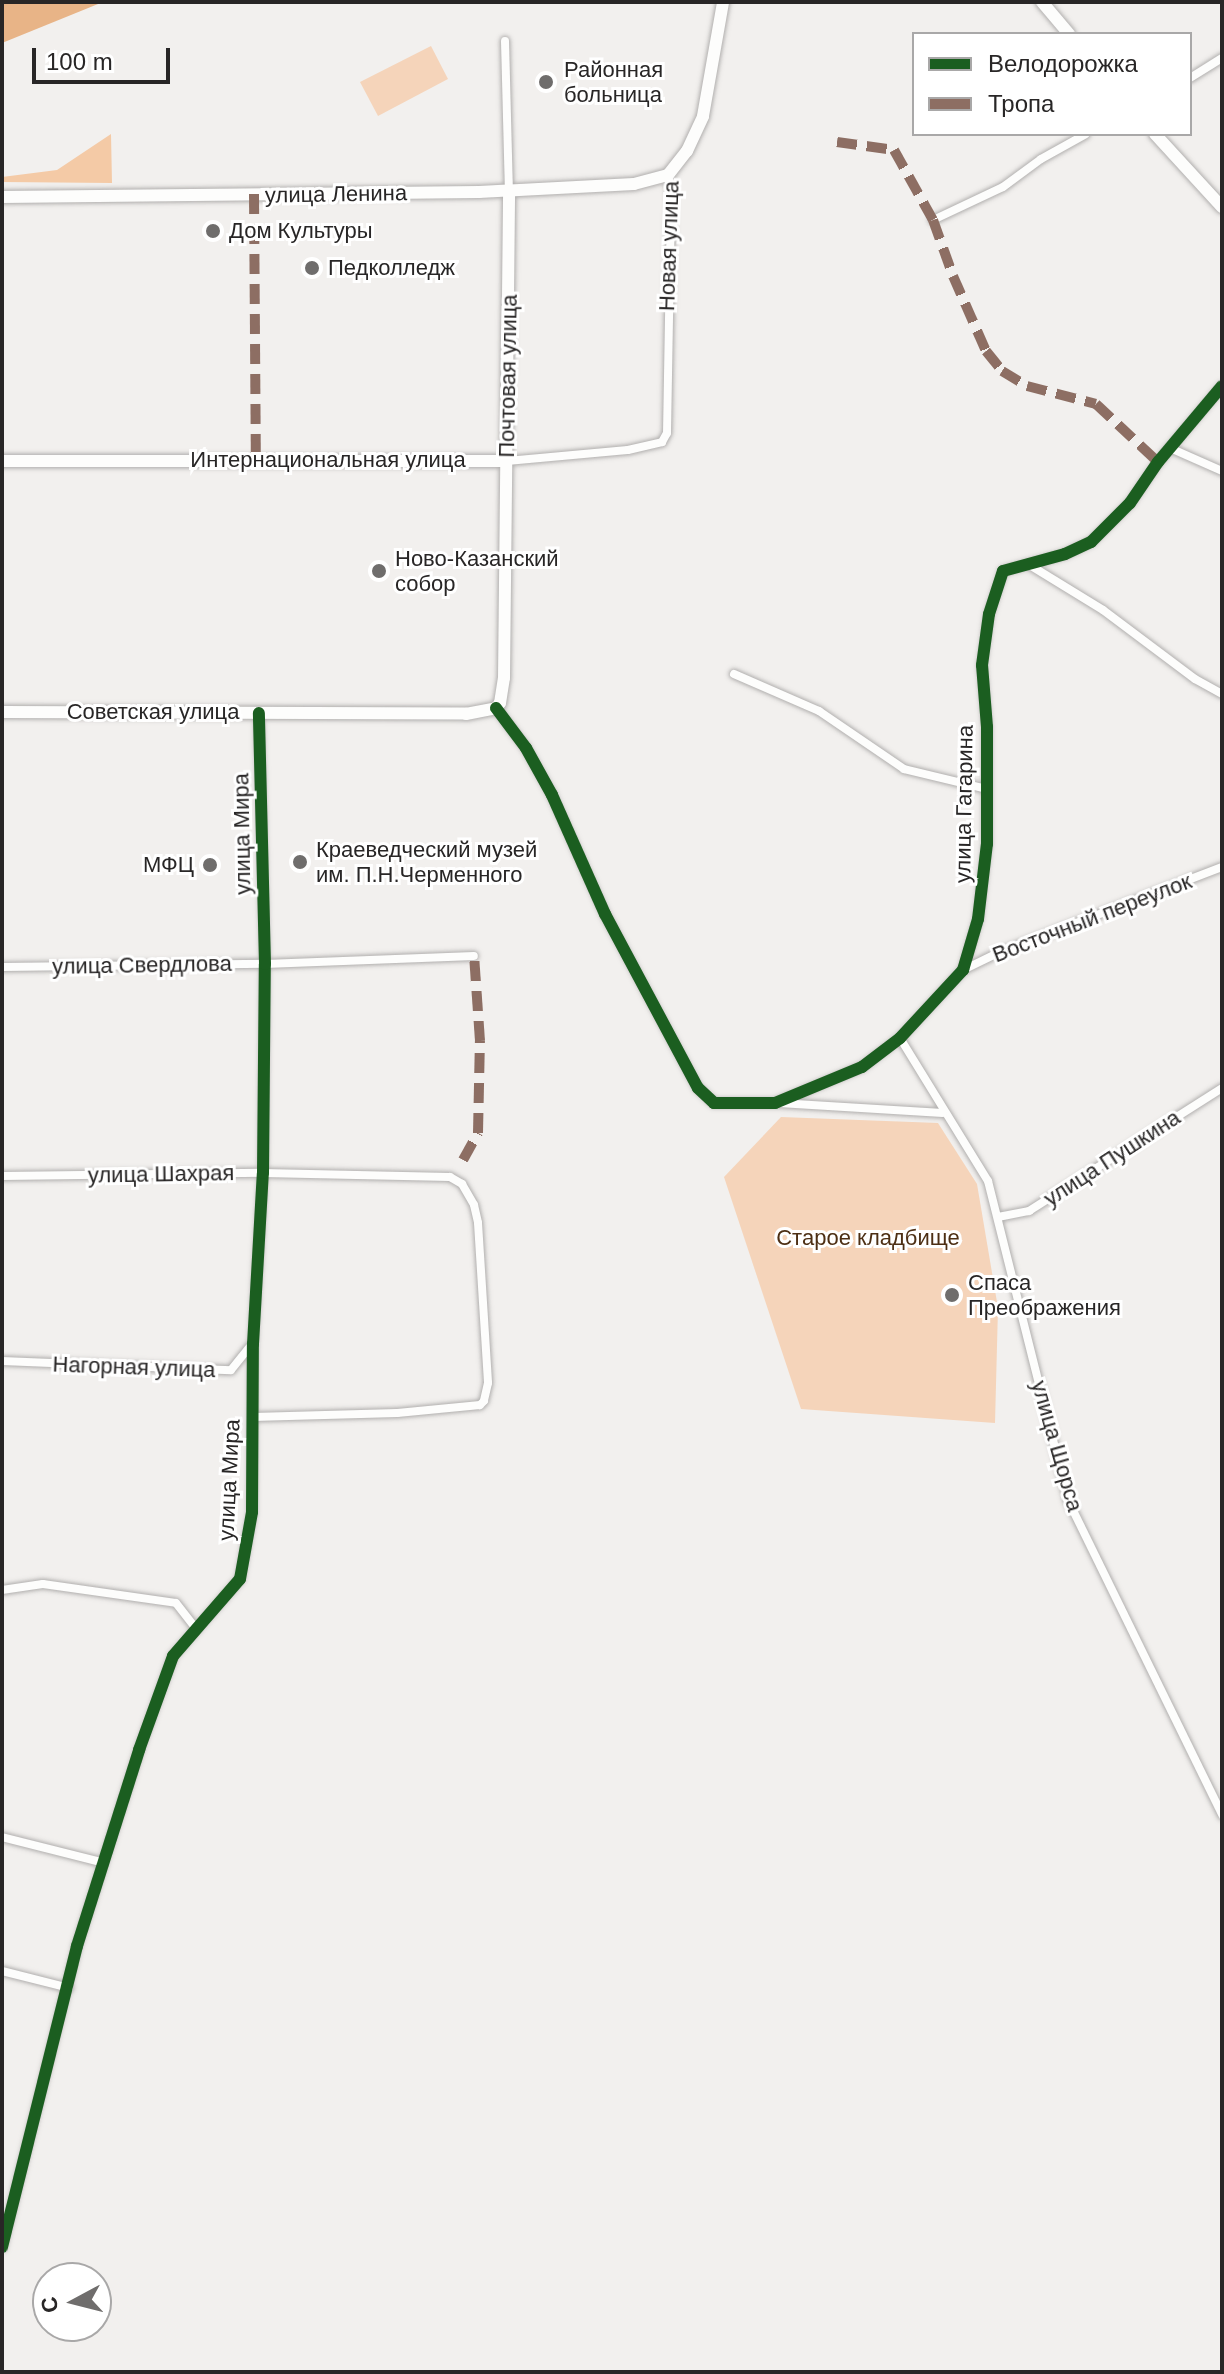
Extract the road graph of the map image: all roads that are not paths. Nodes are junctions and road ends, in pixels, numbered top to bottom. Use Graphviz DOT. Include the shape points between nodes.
graph roads {
  1 [pos="723,2"];
  2 [pos="1042,2"];
  3 [pos="1067,32"];
  4 [pos="505,41"];
  5 [pos="1222,58"];
  6 [pos="1192,77"];
  7 [pos="1082,136"];
  8 [pos="1157,136"];
  9 [pos="668,175"];
  10 [pos="509,190"];
  11 [pos="2,197"];
  12 [pos="1222,207"];
  13 [pos="933,220"];
  14 [pos="1221,390"];
  15 [pos="653,447"];
  16 [pos="1170,448"];
  17 [pos="2,461"];
  18 [pos="507,461"];
  19 [pos="1222,471"];
  20 [pos="1028,564"];
  21 [pos="734,674"];
  22 [pos="1222,694"];
  23 [pos="496,708"];
  24 [pos="2,712"];
  25 [pos="259,713"];
  26 [pos="987,789"];
  27 [pos="1222,867"];
  28 [pos="474,956"];
  29 [pos="265,964"];
  30 [pos="2,967"];
  31 [pos="963,970"];
  32 [pos="900,1038"];
  33 [pos="1222,1088"];
  34 [pos="775,1103"];
  35 [pos="943,1113"];
  36 [pos="263,1173"];
  37 [pos="2,1176"];
  38 [pos="998,1217"];
  39 [pos="253,1344"];
  40 [pos="2,1361"];
  41 [pos="253,1417"];
  42 [pos="2,1590"];
  43 [pos="196,1629"];
  44 [pos="1222,1815"];
  45 [pos="2,1837"];
  46 [pos="101,1862"];
  47 [pos="2,1971"];
  48 [pos="69,1988"];
  49 [pos="2,2247"];
  1 -- 9 [label="main road, Новая улица" via="703,116 687,151"];
  2 -- 3 [label="main road"];
  4 -- 10 [label="street, Почтовая улица"];
  5 -- 6 [label="street"];
  7 -- 13 [label="street" via="1003,187"];
  8 -- 12 [label="main road"];
  9 -- 10 [label="main road, улица Ленина" via="634,184"];
  9 -- 15 [label="street, Новая улица" via="667,433"];
  10 -- 11 [label="main road, улица Ленина"];
  10 -- 18 [label="main road, Почтовая улица"];
  14 -- 16 [label="street, улица Гагарина"];
  15 -- 18 [label="street, Интернациональная улица"];
  16 -- 19 [label="street"];
  16 -- 20 [label="street, улица Гагарина" via="1130,503 1091,542"];
  17 -- 18 [label="main road, Интернациональная улица"];
  18 -- 23 [label="main road, Почтовая улица" via="504,678"];
  20 -- 22 [label="street"];
  20 -- 26 [label="street, улица Гагарина" via="1003,571 989,614 982,665"];
  21 -- 26 [label="street, улица Гагарина" via="819,711 904,769"];
  23 -- 25 [label="main road, Советская улица" via="466,714"];
  23 -- 34 [label="street, улица Гагарина" via="552,795 605,914 698,1088 714,1103"];
  24 -- 25 [label="main road, Советская улица"];
  25 -- 29 [label="street, улица Мира"];
  26 -- 31 [label="street, улица Гагарина" via="978,919"];
  27 -- 31 [label="street, Восточный переулок"];
  28 -- 29 [label="street, улица Свердлова"];
  29 -- 30 [label="street, улица Свердлова"];
  29 -- 36 [label="street, улица Мира"];
  31 -- 32 [label="street, улица Гагарина"];
  32 -- 34 [label="street, улица Гагарина" via="862,1067"];
  32 -- 35 [label="street, улица Щорса"];
  33 -- 38 [label="street, улица Пушкина" via="1029,1211"];
  34 -- 35 [label="street"];
  35 -- 38 [label="street, улица Щорса" via="988,1181"];
  36 -- 37 [label="street, улица Шахрая"];
  36 -- 39 [label="street, улица Мира"];
  36 -- 41 [label="street, улица Шахрая" via="450,1177 462,1184 478,1223 489,1393 480,1405"];
  38 -- 44 [label="street, улица Щорса" via="1068,1500"];
  39 -- 40 [label="street, Нагорная улица" via="231,1370"];
  39 -- 41 [label="street, улица Мира"];
  41 -- 43 [label="street, улица Мира" via="252,1512 240,1579"];
  42 -- 43 [label="street" via="43,1584 176,1603"];
  43 -- 46 [label="street, улица Мира" via="173,1656"];
  45 -- 46 [label="street"];
  46 -- 48 [label="street, улица Мира"];
  47 -- 48 [label="street"];
  48 -- 49 [label="street, улица Мира"];
}
